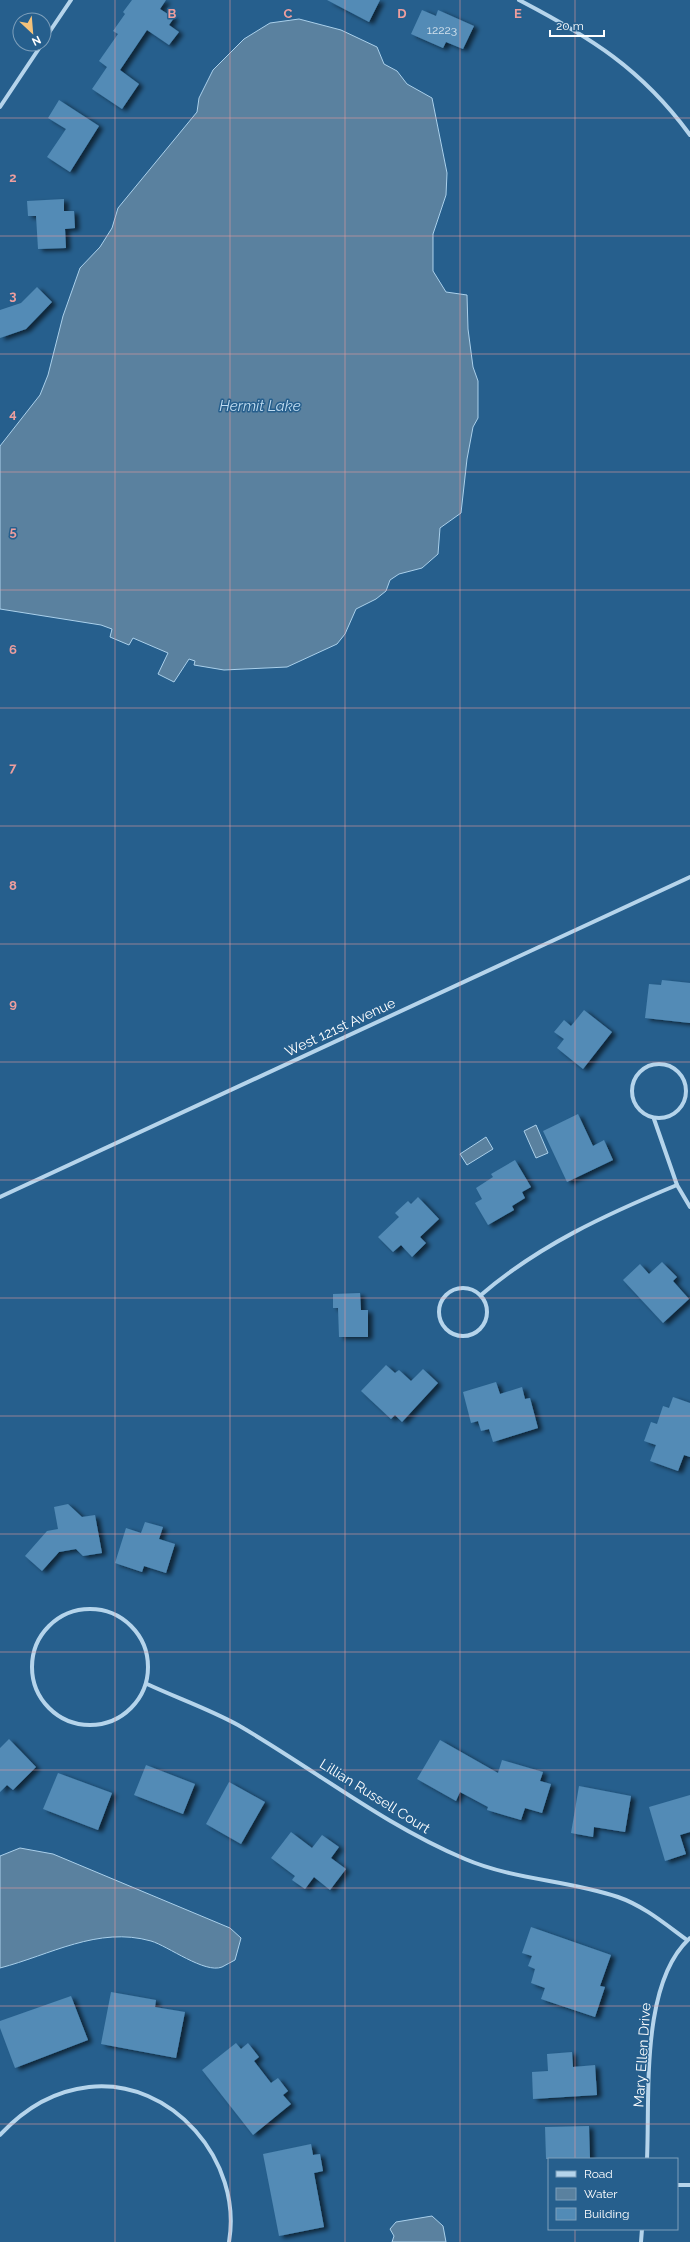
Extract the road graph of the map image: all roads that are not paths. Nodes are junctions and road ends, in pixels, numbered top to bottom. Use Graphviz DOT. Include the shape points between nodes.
graph roads {
  1 [pos="71,0"];
  2 [pos="519,0"];
  3 [pos="52,28"];
  4 [pos="37,52"];
  5 [pos="0,107"];
  6 [pos="690,135"];
  7 [pos="690,877"];
  8 [pos="654,1119"];
  9 [pos="677,1185"];
  10 [pos="0,1197"];
  11 [pos="690,1207"];
  12 [pos="481,1295"];
  13 [pos="147,1684"];
  14 [pos="688,1939"];
  15 [pos="0,2135"];
  16 [pos="647,2158"];
  17 [pos="678,2185"];
  18 [pos="690,2185"];
  19 [pos="642,2230"];
  20 [pos="229,2242"];
  21 [pos="641,2242"];
  1 -- 3 [label="street"];
  2 -- 6 [label="street" via="569,26 620,61 674,114"];
  4 -- 5 [label="street"];
  7 -- 10 [label="street, West 121st Avenue"];
  8 -- 8 [label="street" via="637,1108 632,1084 641,1070 648,1066 665,1064 674,1068 685,1082 686,1099 682,1108 675,1114"];
  8 -- 9 [label="street"];
  9 -- 11 [label="street"];
  9 -- 12 [label="street" via="623,1207 565,1236 532,1256"];
  12 -- 12 [label="street" via="467,1288 459,1288 446,1295 441,1302 440,1318 448,1331 464,1336 478,1331 487,1318 488,1310"];
  13 -- 13 [label="street" via="149,1665 146,1647 136,1630 122,1617 104,1610 85,1608 67,1613 56,1620 38,1639 32,1657 32,1677 39,1695 47,1706 67,1721 86,1726 106,1724 124,1715 138,1702"];
  13 -- 14 [label="street, Lillian Russell Court" via="236,1725 409,1833 466,1860 618,1897 640,1906"];
  14 -- 16 [label="street, Mary Ellen Drive" via="668,1969 657,1996 652,2024"];
  15 -- 20 [label="street" via="33,2105 57,2095 89,2087 115,2088 141,2095 182,2117 213,2153 223,2176 230,2205"];
  17 -- 18 [label="street"];
  19 -- 21 [label="street"];
}
